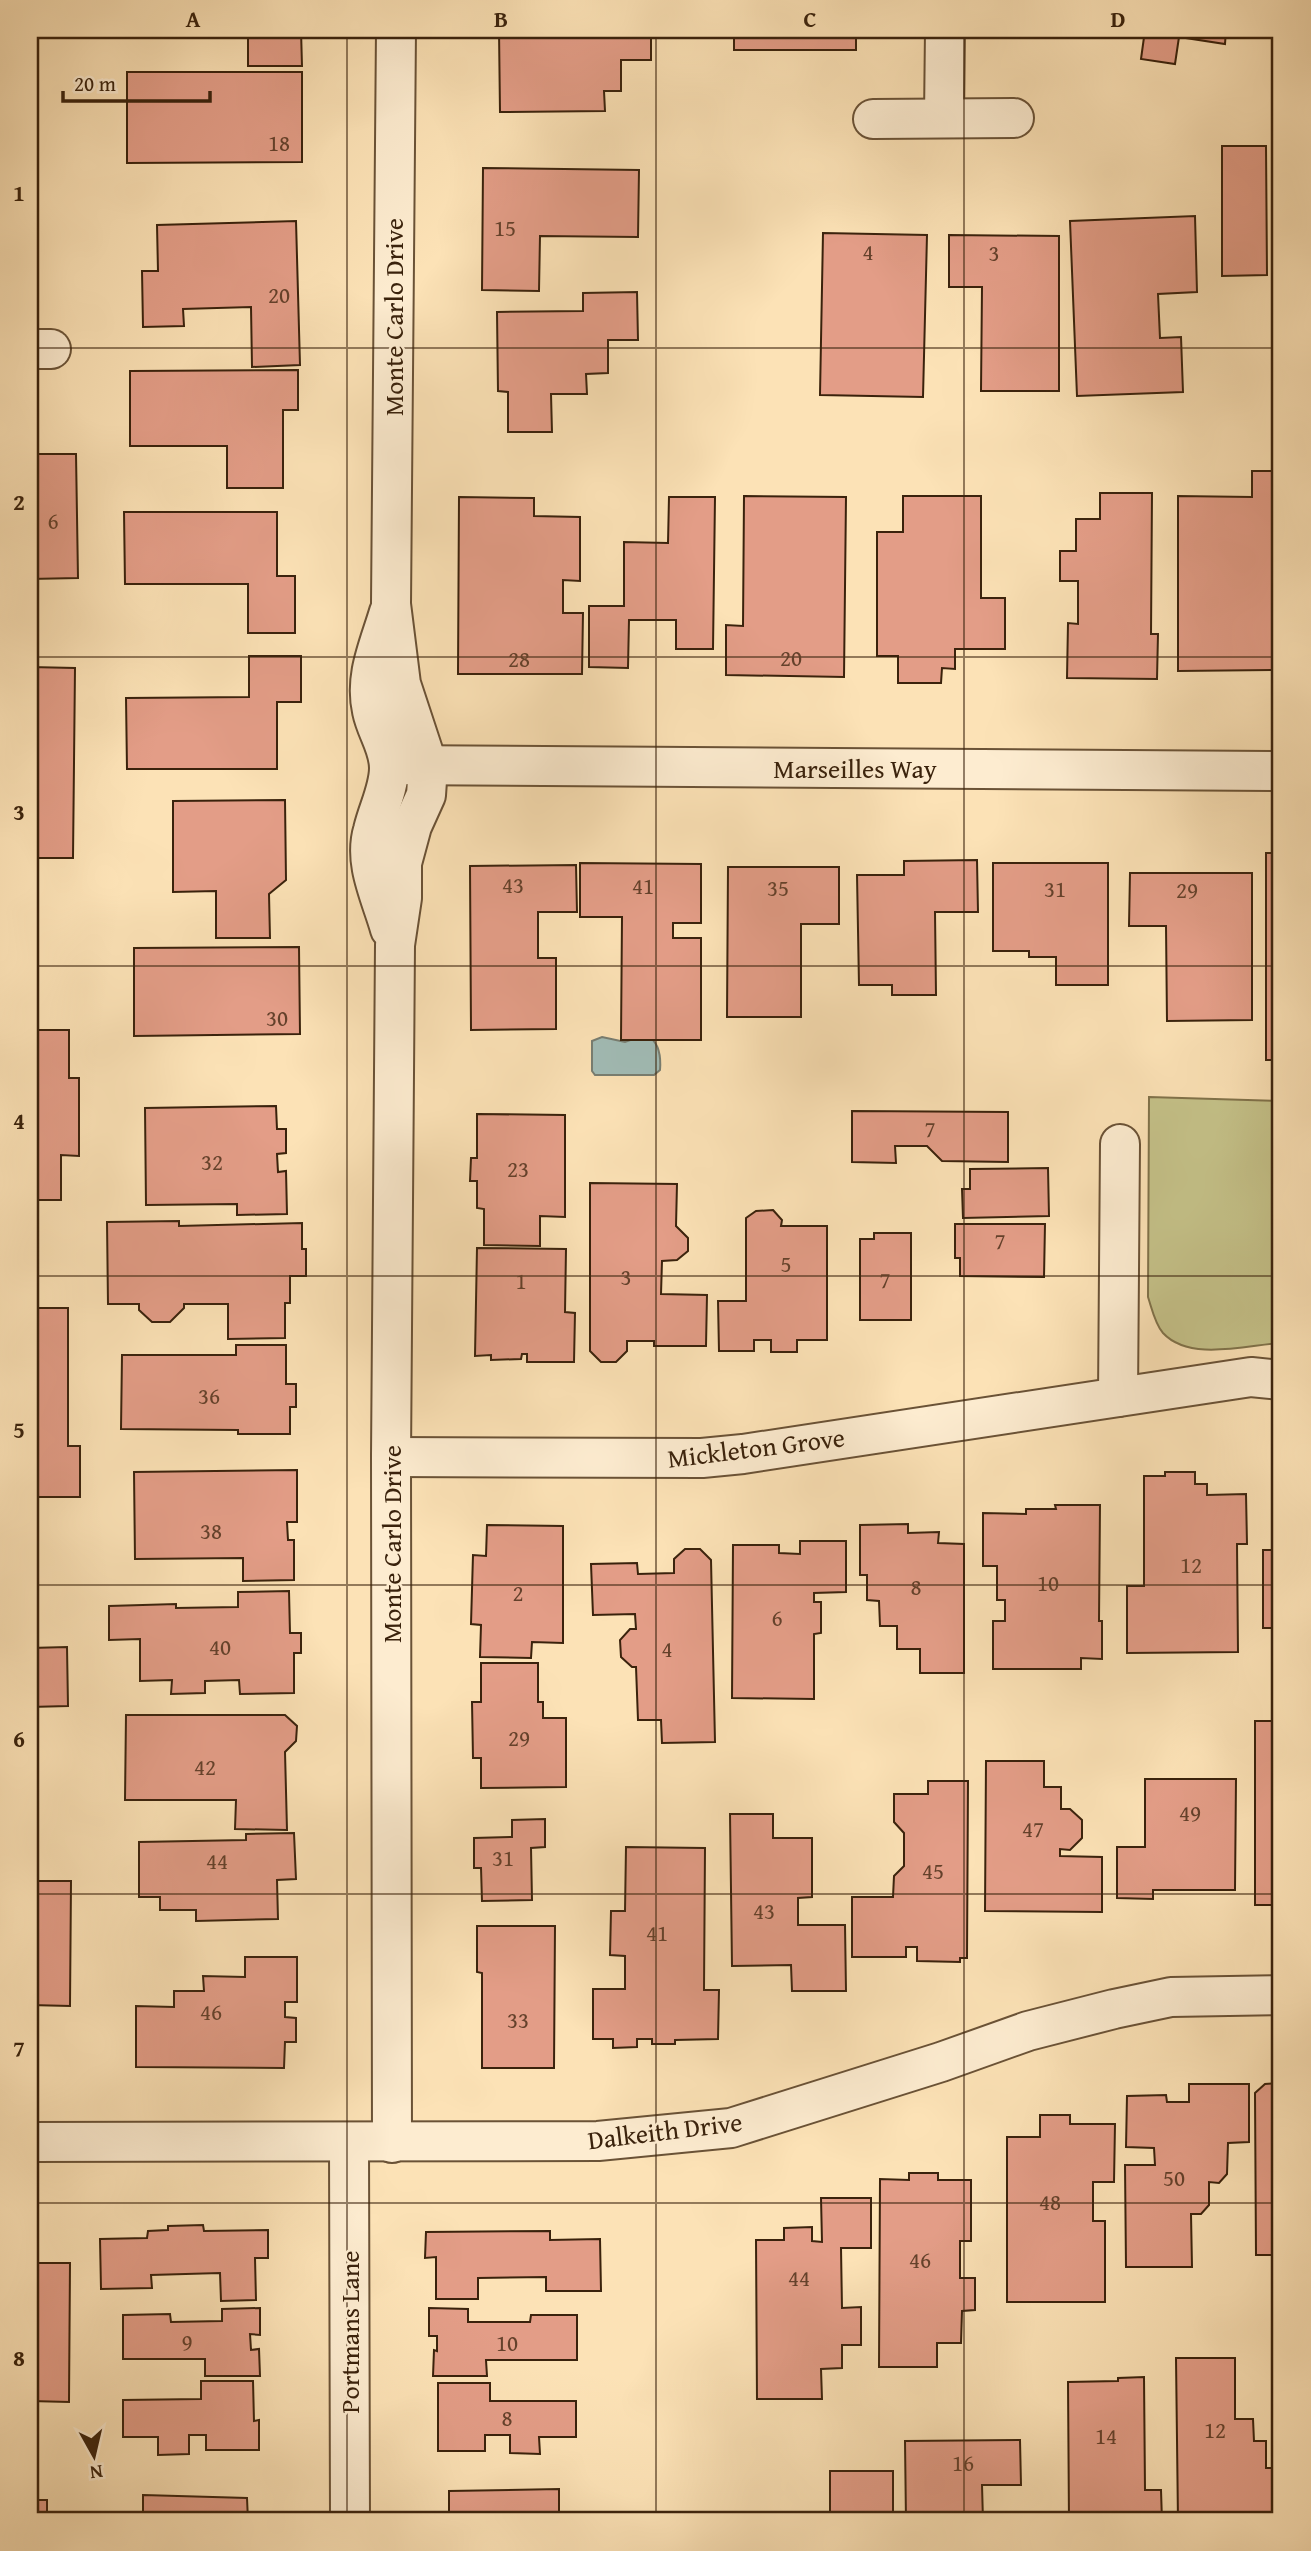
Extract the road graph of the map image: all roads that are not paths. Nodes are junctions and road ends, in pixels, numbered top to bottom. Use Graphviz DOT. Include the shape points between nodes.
graph roads {
  1 [pos="396,30"];
  2 [pos="945,30"];
  3 [pos="944,117"];
  4 [pos="1014,118"];
  5 [pos="873,119"];
  6 [pos="391,604"];
  7 [pos="389,765"];
  8 [pos="428,766"];
  9 [pos="1281,771"];
  10 [pos="395,945"];
  11 [pos="1120,1144"];
  12 [pos="1266,1379"];
  13 [pos="1118,1397"];
  14 [pos="391,1457"];
  15 [pos="1281,1995"];
  16 [pos="30,2142"];
  17 [pos="349,2143"];
  18 [pos="392,2143"];
  19 [pos="350,2521"];
  1 -- 6 [label="street, Monte Carlo Drive"];
  2 -- 3 [label="street"];
  3 -- 4 [label="street"];
  3 -- 5 [label="street"];
  6 -- 7 [label="street, Monte Carlo Drive" via="369,686 372,714"];
  6 -- 8 [label="street, Monte Carlo Drive" via="404,699"];
  7 -- 8 [label="street, Marseilles Way"];
  7 -- 10 [label="street, Monte Carlo Drive" via="370,856"];
  8 -- 9 [label="street, Marseilles Way"];
  8 -- 10 [label="street, Monte Carlo Drive" via="426,795 402,863"];
  10 -- 14 [label="street, Monte Carlo Drive"];
  11 -- 13 [label="street"];
  12 -- 13 [label="street, Mickleton Grove"];
  13 -- 14 [label="street, Mickleton Grove" via="702,1458"];
  14 -- 18 [label="street, Monte Carlo Drive"];
  15 -- 18 [label="street, Dalkeith Drive" via="1171,1997 1114,2009 1028,2031 731,2128 598,2141"];
  16 -- 17 [label="street, Dalkeith Drive"];
  17 -- 18 [label="street, Dalkeith Drive"];
  17 -- 19 [label="street, Portmans Lane"];
}
